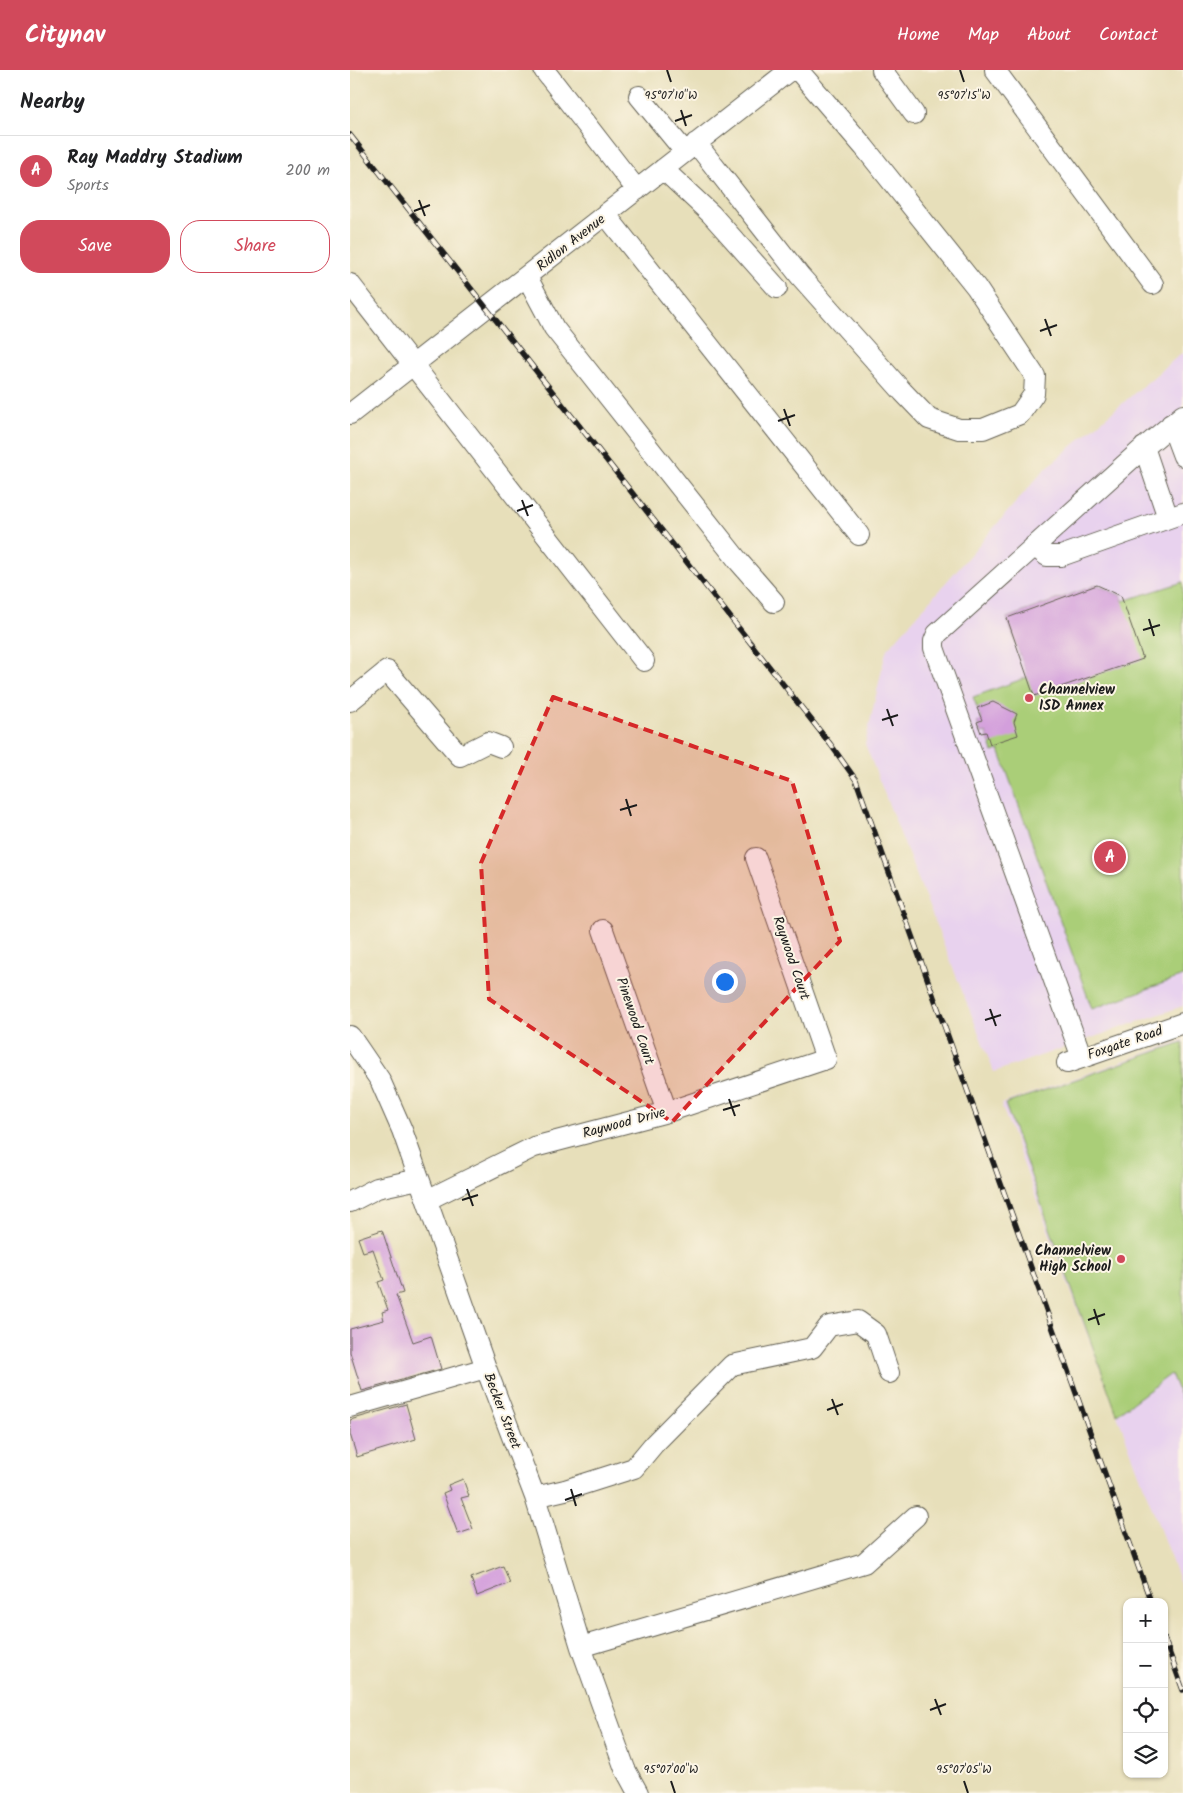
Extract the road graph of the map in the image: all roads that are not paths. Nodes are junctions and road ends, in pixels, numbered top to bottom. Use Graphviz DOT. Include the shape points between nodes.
graph roads {
  1 [pos="544,70"];
  2 [pos="790,70"];
  3 [pos="798,70"];
  4 [pos="882,70"];
  5 [pos="995,70"];
  6 [pos="639,96"];
  7 [pos="914,114"];
  8 [pos="691,147"];
  9 [pos="663,169"];
  10 [pos="637,190"];
  11 [pos="606,215"];
  12 [pos="527,277"];
  13 [pos="350,284"];
  14 [pos="1153,284"];
  15 [pos="777,288"];
  16 [pos="413,365"];
  17 [pos="352,409"];
  18 [pos="1177,420"];
  19 [pos="1144,447"];
  20 [pos="1183,456"];
  21 [pos="1176,516"];
  22 [pos="858,535"];
  23 [pos="1034,546"];
  24 [pos="774,602"];
  25 [pos="644,661"];
  26 [pos="350,701"];
  27 [pos="501,747"];
  28 [pos="756,858"];
  29 [pos="603,930"];
  30 [pos="1183,1023"];
  31 [pos="350,1036"];
  32 [pos="826,1058"];
  33 [pos="667,1112"];
  34 [pos="419,1179"];
  35 [pos="427,1200"];
  36 [pos="350,1202"];
  37 [pos="486,1368"];
  38 [pos="889,1373"];
  39 [pos="350,1407"];
  40 [pos="535,1496"];
  41 [pos="916,1516"];
  42 [pos="581,1647"];
  43 [pos="638,1793"];
  1 -- 10 [label="street"];
  2 -- 8 [label="street, Ridlon Avenue"];
  3 -- 8 [label="street" via="976,287 1035,376 1034,394 1020,414 983,429 959,429 929,419 800,276"];
  4 -- 7 [label="street"];
  5 -- 14 [label="street"];
  6 -- 8 [label="street"];
  8 -- 9 [label="street, Ridlon Avenue"];
  9 -- 10 [label="street, Ridlon Avenue"];
  9 -- 15 [label="street" via="711,214"];
  10 -- 11 [label="street, Ridlon Avenue"];
  11 -- 12 [label="street, Ridlon Avenue"];
  11 -- 22 [label="street"];
  12 -- 16 [label="street, Ridlon Avenue"];
  12 -- 24 [label="street" via="554,328"];
  13 -- 16 [label="street"];
  16 -- 17 [label="street, Ridlon Avenue"];
  16 -- 25 [label="street"];
  18 -- 19 [label="street"];
  18 -- 20 [label="street"];
  19 -- 21 [label="street"];
  19 -- 23 [label="street"];
  21 -- 23 [label="street" via="1061,556 1047,556"];
  23 -- 30 [label="street, Foxgate Road" via="937,634 934,648 1075,1061"];
  26 -- 27 [label="street" via="387,671 460,756 488,742"];
  28 -- 32 [label="street, Raywood Court"];
  29 -- 33 [label="street, Pinewood Court"];
  31 -- 34 [label="street, Becker Street" via="380,1080"];
  32 -- 33 [label="street, Raywood Drive"];
  33 -- 35 [label="street, Raywood Drive" via="534,1147"];
  34 -- 35 [label="street, Becker Street"];
  34 -- 36 [label="street" via="377,1188"];
  35 -- 37 [label="street, Becker Street"];
  37 -- 39 [label="street"];
  37 -- 40 [label="street, Becker Street"];
  38 -- 40 [label="street" via="876,1334 858,1321 829,1326 812,1348 732,1365 634,1468"];
  40 -- 42 [label="street, Becker Street"];
  41 -- 42 [label="street" via="864,1563"];
  42 -- 43 [label="street, Becker Street" via="625,1768"];
}
